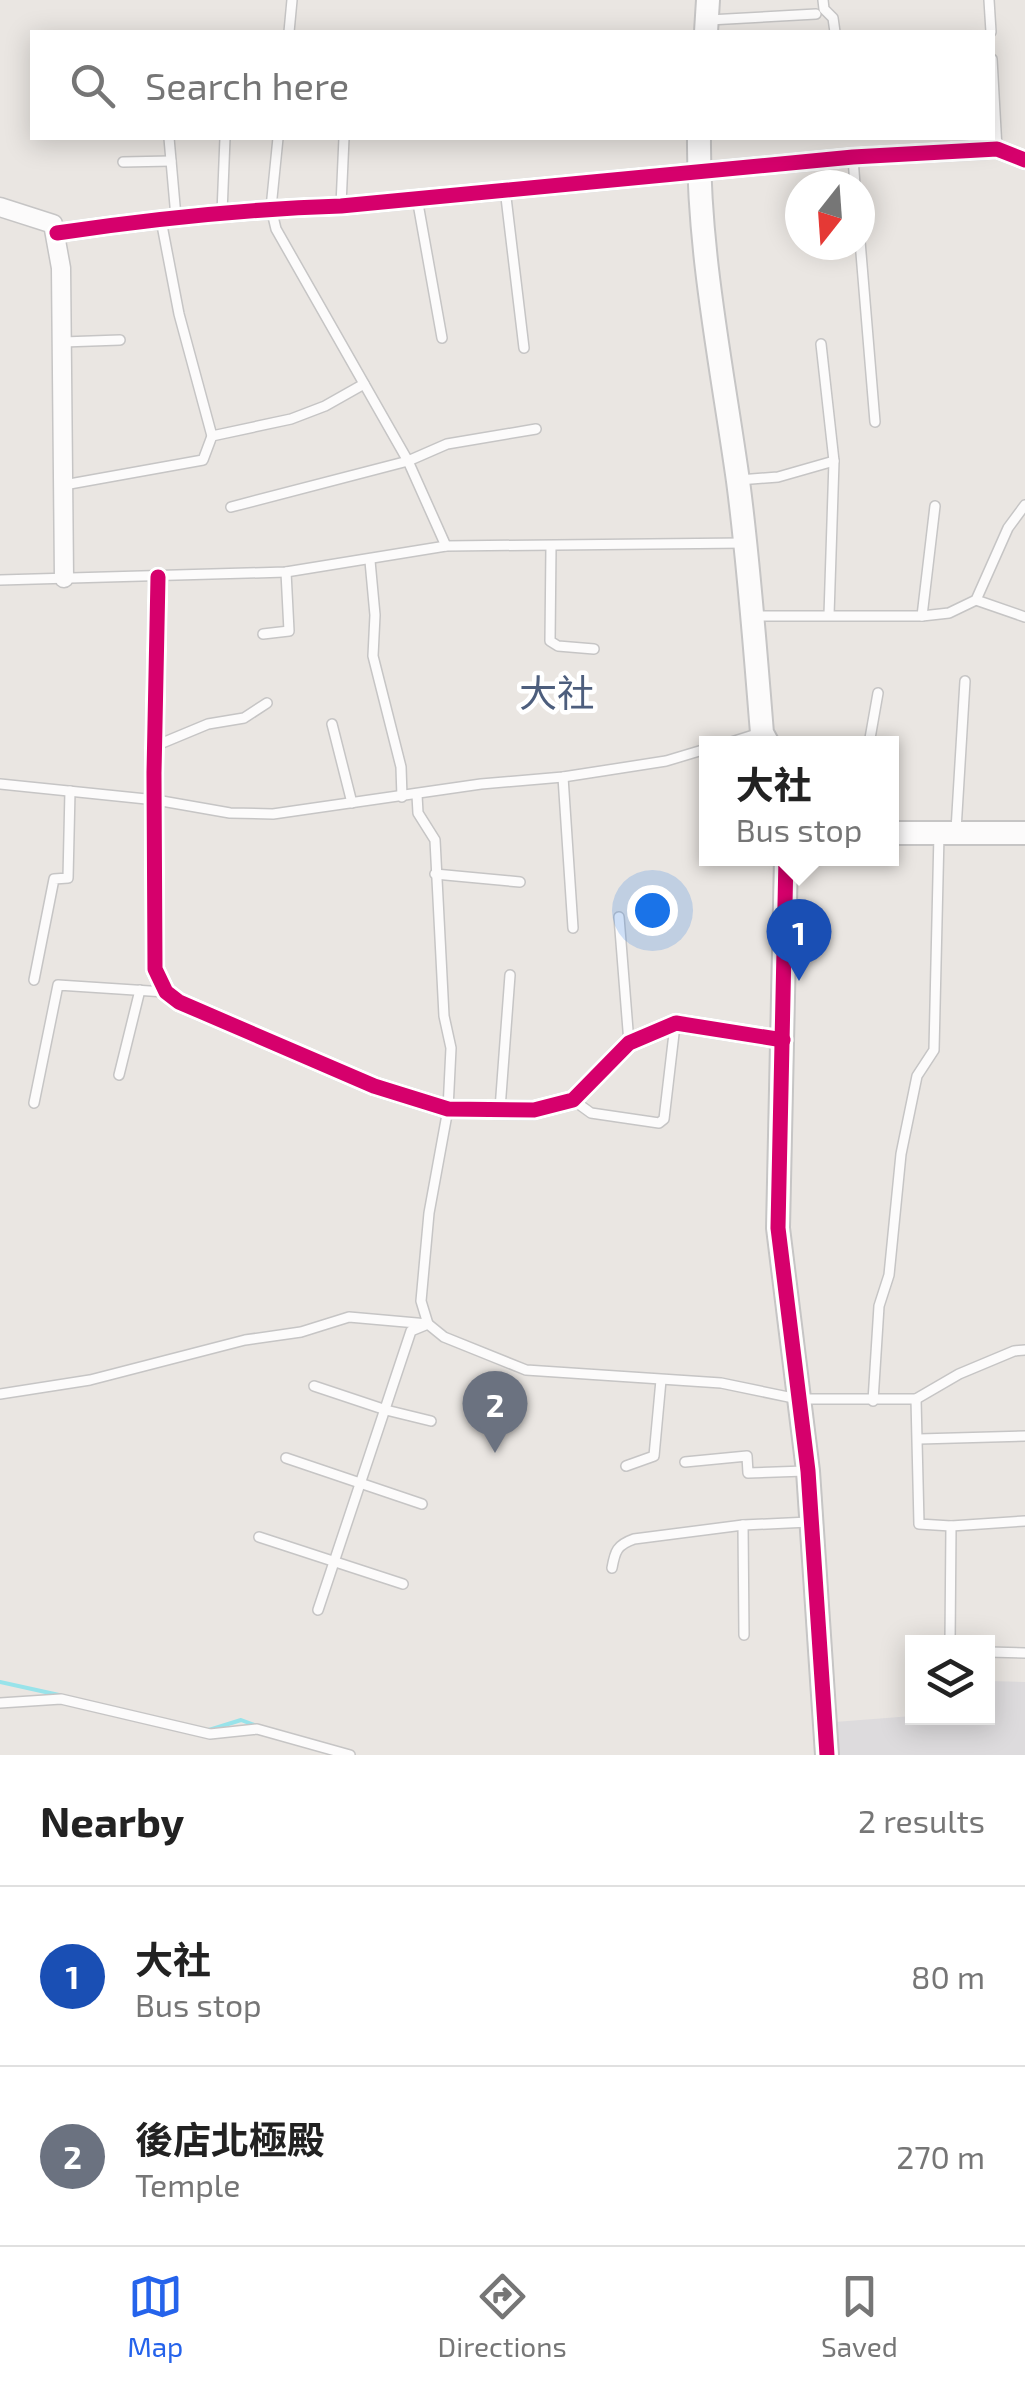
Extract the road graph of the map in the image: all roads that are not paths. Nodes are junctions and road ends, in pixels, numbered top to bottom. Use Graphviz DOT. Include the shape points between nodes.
graph roads {
  1 [pos="292,0"];
  2 [pos="823,0"];
  3 [pos="989,0"];
  4 [pos="816,14"];
  5 [pos="706,18"];
  6 [pos="289,30"];
  7 [pos="835,30"];
  8 [pos="991,30"];
  9 [pos="995,113"];
  10 [pos="169,140"];
  11 [pos="225,140"];
  12 [pos="278,140"];
  13 [pos="344,140"];
  14 [pos="700,140"];
  15 [pos="997,149"];
  16 [pos="853,157"];
  17 [pos="1025,160"];
  18 [pos="171,161"];
  19 [pos="124,162"];
  20 [pos="854,170"];
  21 [pos="699,172"];
  22 [pos="505,190"];
  23 [pos="417,198"];
  24 [pos="341,206"];
  25 [pos="0,207"];
  26 [pos="272,208"];
  27 [pos="222,213"];
  28 [pos="168,218"];
  29 [pos="57,233"];
  30 [pos="862,260"];
  31 [pos="442,338"];
  32 [pos="120,340"];
  33 [pos="62,342"];
  34 [pos="821,344"];
  35 [pos="524,348"];
  36 [pos="364,384"];
  37 [pos="875,422"];
  38 [pos="536,428"];
  39 [pos="212,436"];
  40 [pos="408,460"];
  41 [pos="834,461"];
  42 [pos="738,480"];
  43 [pos="61,485"];
  44 [pos="1025,505"];
  45 [pos="935,506"];
  46 [pos="230,507"];
  47 [pos="1022,519"];
  48 [pos="745,543"];
  49 [pos="446,546"];
  50 [pos="551,546"];
  51 [pos="370,561"];
  52 [pos="286,572"];
  53 [pos="158,577"];
  54 [pos="64,578"];
  55 [pos="0,580"];
  56 [pos="976,600"];
  57 [pos="830,615"];
  58 [pos="753,616"];
  59 [pos="922,616"];
  60 [pos="1025,617"];
  61 [pos="263,634"];
  62 [pos="594,649"];
  63 [pos="966,681"];
  64 [pos="878,693"];
  65 [pos="267,703"];
  66 [pos="332,724"];
  67 [pos="765,736"];
  68 [pos="870,736"];
  69 [pos="154,746"];
  70 [pos="699,751"];
  71 [pos="563,777"];
  72 [pos="0,784"];
  73 [pos="70,791"];
  74 [pos="417,794"];
  75 [pos="402,798"];
  76 [pos="156,800"];
  77 [pos="352,804"];
  78 [pos="899,833"];
  79 [pos="947,833"];
  80 [pos="1025,833"];
  81 [pos="786,866"];
  82 [pos="436,874"];
  83 [pos="520,882"];
  84 [pos="619,917"];
  85 [pos="573,928"];
  86 [pos="510,974"];
  87 [pos="34,980"];
  88 [pos="140,990"];
  89 [pos="166,992"];
  90 [pos="676,1024"];
  91 [pos="783,1040"];
  92 [pos="629,1043"];
  93 [pos="119,1076"];
  94 [pos="572,1100"];
  95 [pos="34,1103"];
  96 [pos="500,1108"];
  97 [pos="448,1110"];
  98 [pos="428,1324"];
  99 [pos="1025,1350"];
  100 [pos="661,1380"];
  101 [pos="314,1386"];
  102 [pos="0,1394"];
  103 [pos="916,1398"];
  104 [pos="798,1399"];
  105 [pos="873,1401"];
  106 [pos="386,1410"];
  107 [pos="431,1420"];
  108 [pos="1024,1436"];
  109 [pos="919,1439"];
  110 [pos="286,1458"];
  111 [pos="685,1462"];
  112 [pos="626,1466"];
  113 [pos="808,1471"];
  114 [pos="362,1484"];
  115 [pos="422,1504"];
  116 [pos="1025,1521"];
  117 [pos="809,1522"];
  118 [pos="743,1525"];
  119 [pos="951,1526"];
  120 [pos="258,1537"];
  121 [pos="333,1561"];
  122 [pos="612,1568"];
  123 [pos="403,1584"];
  124 [pos="318,1610"];
  125 [pos="744,1635"];
  126 [pos="950,1635"];
  127 [pos="995,1652"];
  128 [pos="1025,1653"];
  129 [pos="0,1703"];
  130 [pos="350,1755"];
  131 [pos="827,1755"];
  1 -- 6 [label="lane"];
  2 -- 7 [label="lane"];
  3 -- 8 [label="lane"];
  4 -- 5 [label="lane"];
  9 -- 15 [label="lane"];
  10 -- 18 [label="lane"];
  11 -- 27 [label="lane"];
  12 -- 26 [label="lane"];
  13 -- 24 [label="lane"];
  14 -- 21 [label="street"];
  15 -- 16 [label="street"];
  15 -- 17 [label="street"];
  16 -- 20 [label="lane"];
  16 -- 21 [label="street"];
  18 -- 19 [label="lane"];
  18 -- 28 [label="lane"];
  21 -- 22 [label="street"];
  21 -- 42 [label="street"];
  22 -- 23 [label="street"];
  22 -- 35 [label="lane"];
  23 -- 24 [label="street"];
  23 -- 31 [label="lane"];
  24 -- 26 [label="street"];
  25 -- 29 [label="street" via="52,224"];
  26 -- 27 [label="street"];
  26 -- 36 [label="lane" via="276,230"];
  27 -- 28 [label="street"];
  28 -- 29 [label="street"];
  28 -- 39 [label="lane" via="179,314"];
  29 -- 33 [label="street"];
  30 -- 37 [label="lane"];
  32 -- 33 [label="lane"];
  33 -- 43 [label="street"];
  34 -- 41 [label="lane"];
  36 -- 39 [label="lane" via="290,419"];
  36 -- 40 [label="lane"];
  38 -- 40 [label="lane" via="448,444"];
  39 -- 43 [label="lane" via="202,460"];
  40 -- 46 [label="lane"];
  40 -- 49 [label="lane"];
  41 -- 42 [label="lane"];
  41 -- 57 [label="lane"];
  42 -- 48 [label="street"];
  43 -- 54 [label="street"];
  44 -- 47 [label="lane"];
  45 -- 59 [label="lane"];
  47 -- 56 [label="lane" via="1008,528"];
  48 -- 50 [label="lane"];
  48 -- 58 [label="street"];
  49 -- 50 [label="lane"];
  49 -- 51 [label="lane"];
  50 -- 62 [label="lane" via="550,640"];
  51 -- 52 [label="lane"];
  51 -- 75 [label="lane" via="373,656 401,767"];
  52 -- 53 [label="lane"];
  52 -- 61 [label="lane" via="288,631"];
  53 -- 54 [label="lane"];
  53 -- 69 [label="street"];
  54 -- 55 [label="lane"];
  56 -- 59 [label="lane"];
  56 -- 60 [label="lane"];
  57 -- 58 [label="lane"];
  57 -- 59 [label="lane"];
  58 -- 67 [label="street"];
  63 -- 79 [label="lane"];
  64 -- 68 [label="lane"];
  65 -- 69 [label="lane" via="244,718"];
  66 -- 77 [label="lane"];
  69 -- 76 [label="street"];
  70 -- 71 [label="lane"];
  71 -- 74 [label="lane"];
  71 -- 85 [label="lane"];
  72 -- 73 [label="lane"];
  73 -- 76 [label="lane"];
  73 -- 87 [label="lane" via="68,878 54,879"];
  74 -- 75 [label="lane"];
  74 -- 82 [label="lane" via="418,814 435,840"];
  75 -- 77 [label="lane"];
  76 -- 77 [label="lane" via="273,814"];
  76 -- 89 [label="street" via="155,970"];
  78 -- 79 [label="street"];
  79 -- 80 [label="street"];
  79 -- 105 [label="lane" via="934,1050 917,1076 901,1154"];
  81 -- 91 [label="street"];
  82 -- 83 [label="lane"];
  82 -- 97 [label="lane" via="451,1048"];
  84 -- 92 [label="lane"];
  86 -- 96 [label="lane"];
  88 -- 89 [label="lane"];
  88 -- 93 [label="lane"];
  88 -- 95 [label="lane" via="58,986"];
  89 -- 97 [label="street" via="310,1060"];
  90 -- 91 [label="street"];
  90 -- 92 [label="street"];
  90 -- 94 [label="lane" via="659,1123 591,1113"];
  91 -- 104 [label="street" via="778,1228"];
  92 -- 94 [label="street"];
  94 -- 96 [label="street" via="534,1110"];
  96 -- 97 [label="street"];
  97 -- 98 [label="lane" via="421,1301"];
  98 -- 100 [label="lane" via="526,1370"];
  98 -- 102 [label="lane" via="349,1317 90,1380"];
  98 -- 106 [label="lane" via="411,1331"];
  99 -- 103 [label="lane"];
  100 -- 104 [label="lane" via="721,1383"];
  100 -- 112 [label="lane" via="654,1456"];
  101 -- 106 [label="lane"];
  103 -- 105 [label="lane"];
  103 -- 109 [label="lane"];
  104 -- 105 [label="lane"];
  104 -- 113 [label="street"];
  106 -- 107 [label="lane"];
  106 -- 114 [label="lane"];
  108 -- 109 [label="lane"];
  109 -- 119 [label="lane" via="918,1524"];
  110 -- 114 [label="lane"];
  111 -- 113 [label="lane" via="747,1456 748,1473"];
  113 -- 117 [label="street"];
  114 -- 115 [label="lane"];
  114 -- 121 [label="lane"];
  116 -- 119 [label="lane"];
  117 -- 118 [label="lane"];
  117 -- 131 [label="street"];
  118 -- 122 [label="lane" via="634,1539 620,1544"];
  118 -- 125 [label="lane"];
  119 -- 126 [label="lane"];
  120 -- 121 [label="lane"];
  121 -- 123 [label="lane"];
  121 -- 124 [label="lane"];
  127 -- 128 [label="lane"];
  129 -- 130 [label="lane" via="61,1699 210,1734 257,1729"];
}
